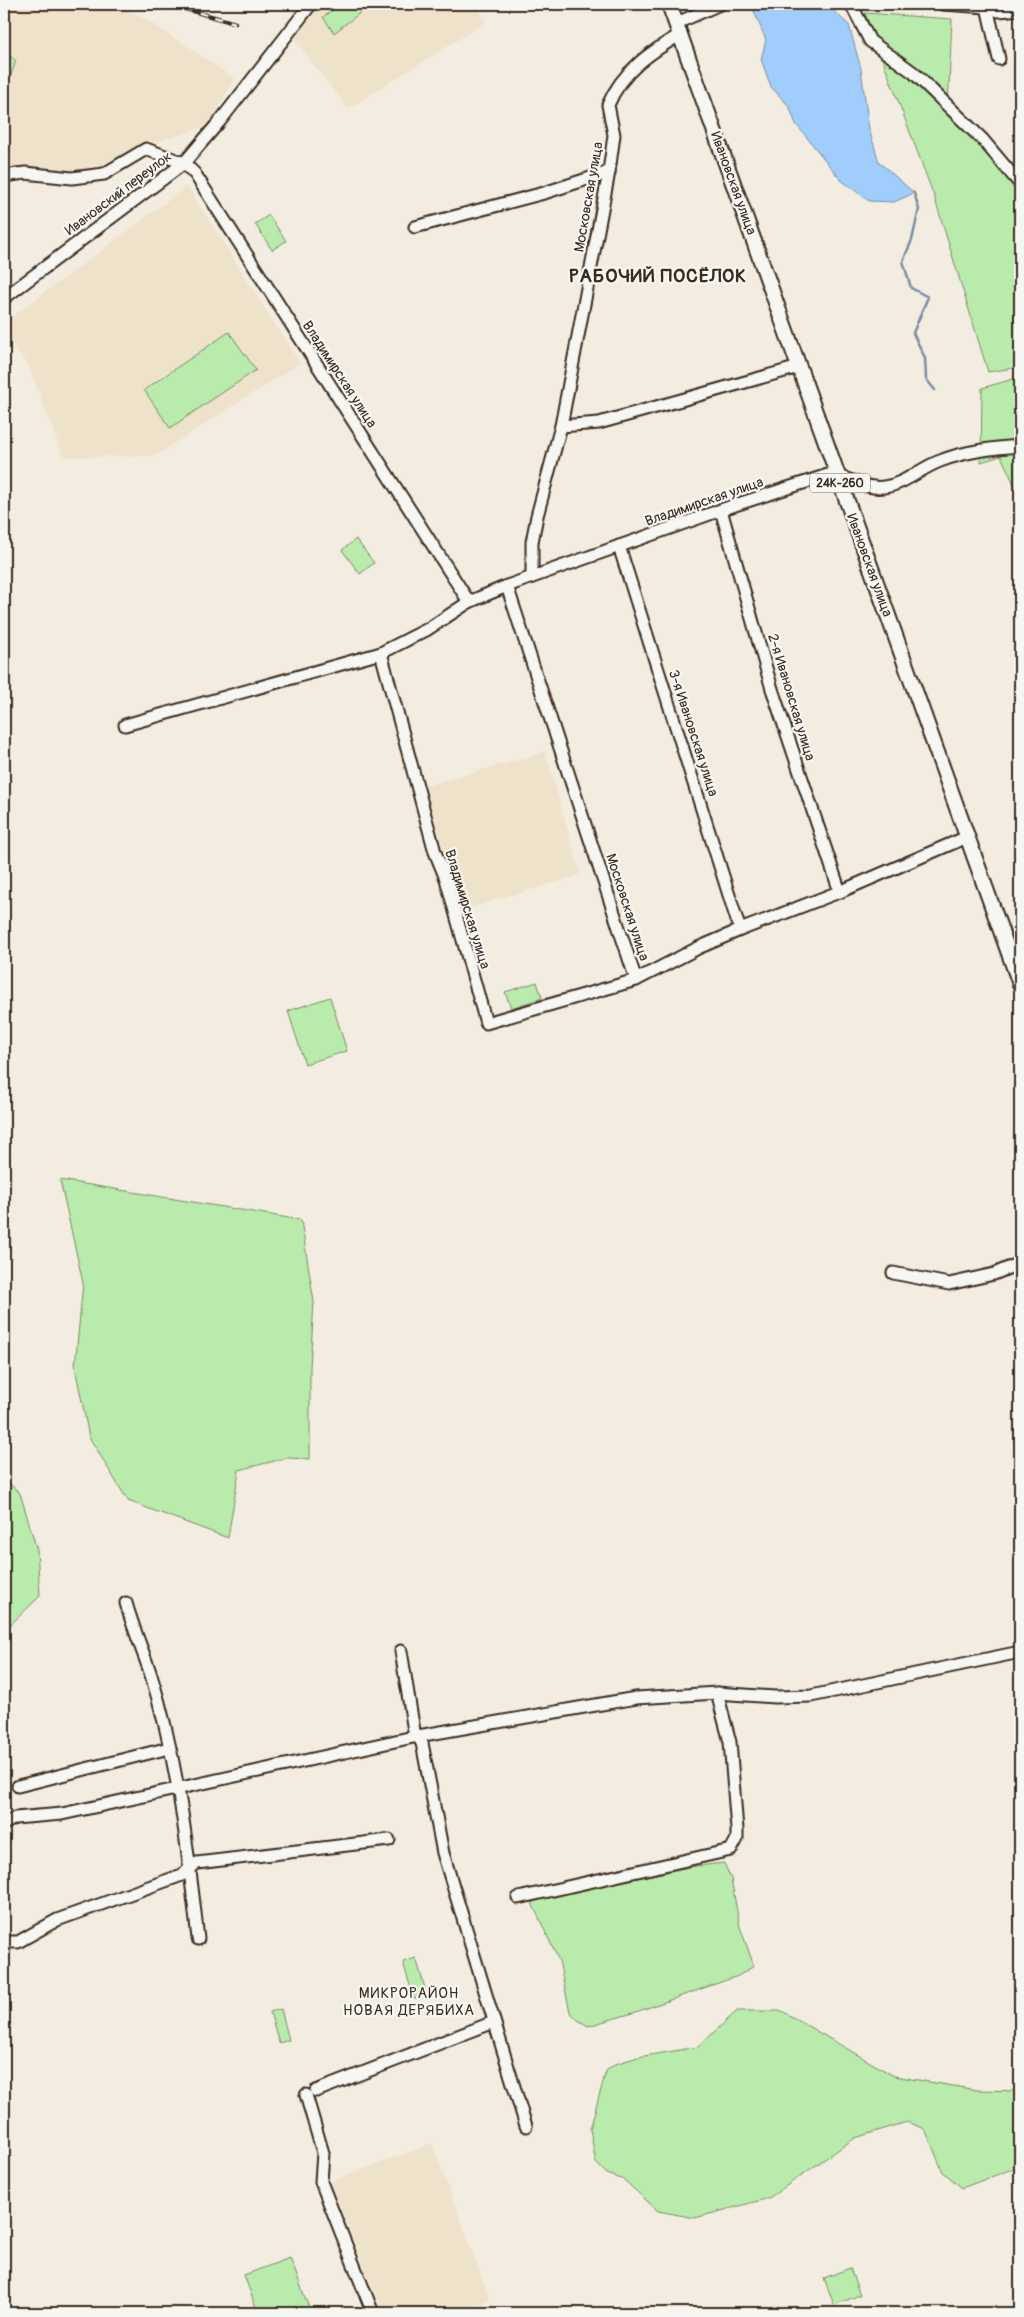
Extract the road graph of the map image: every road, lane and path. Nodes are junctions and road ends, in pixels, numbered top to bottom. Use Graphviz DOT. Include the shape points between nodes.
graph roads {
  1 [pos="311,4"];
  2 [pos="669,4"];
  3 [pos="720,4"];
  4 [pos="851,4"];
  5 [pos="943,4"];
  6 [pos="988,5"];
  7 [pos="1020,9"];
  8 [pos="679,29"];
  9 [pos="999,59"];
  10 [pos="184,163"];
  11 [pos="609,172"];
  12 [pos="4,176"];
  13 [pos="1020,184"];
  14 [pos="414,227"];
  15 [pos="4,298"];
  16 [pos="800,367"];
  17 [pos="561,426"];
  18 [pos="1020,446"];
  19 [pos="837,475"];
  20 [pos="721,510"];
  21 [pos="618,546"];
  22 [pos="532,577"];
  23 [pos="507,586"];
  24 [pos="469,602"];
  25 [pos="381,653"];
  26 [pos="126,725"];
  27 [pos="967,837"];
  28 [pos="840,892"];
  29 [pos="740,930"];
  30 [pos="636,980"];
  31 [pos="1020,984"];
  32 [pos="1020,1263"];
  33 [pos="892,1273"];
  34 [pos="126,1603"];
  35 [pos="401,1651"];
  36 [pos="1020,1652"];
  37 [pos="717,1693"];
  38 [pos="418,1736"];
  39 [pos="169,1748"];
  40 [pos="18,1786"];
  41 [pos="178,1788"];
  42 [pos="4,1824"];
  43 [pos="388,1840"];
  44 [pos="190,1868"];
  45 [pos="518,1898"];
  46 [pos="198,1939"];
  47 [pos="4,1942"];
  48 [pos="494,2022"];
  49 [pos="526,2126"];
  50 [pos="372,2313"];
  1 -- 10 [label="street, Ивановский переулок"];
  2 -- 8 [label="main road, Ивановская улица / 24К-260"];
  3 -- 8 [label="street, Московская улица"];
  4 -- 13 [label="street" via="870,41 914,74 983,140"];
  5 -- 6 [label="street"];
  6 -- 7 [label="street" via="999,11"];
  6 -- 9 [label="street"];
  8 -- 11 [label="street, Московская улица" via="622,81 608,104 614,135"];
  8 -- 16 [label="main road, Ивановская улица / 24К-260"];
  10 -- 12 [label="street" via="146,149 104,174 72,178 25,173"];
  10 -- 15 [label="street, Ивановский переулок"];
  10 -- 24 [label="street, Владимирская улица" via="195,174"];
  11 -- 14 [label="street" via="544,193"];
  11 -- 17 [label="street, Московская улица"];
  16 -- 17 [label="street" via="599,423"];
  16 -- 19 [label="main road, Ивановская улица / 24К-260"];
  17 -- 22 [label="street, Московская улица" via="532,542"];
  18 -- 19 [label="street" via="981,449 948,459 882,488 858,484"];
  19 -- 20 [label="street, Владимирская улица" via="828,475"];
  19 -- 27 [label="main road, Ивановская улица / 24К-260"];
  20 -- 21 [label="street, Владимирская улица"];
  20 -- 28 [label="street, 2-я Ивановская улица" via="772,689"];
  21 -- 22 [label="street, Владимирская улица"];
  21 -- 29 [label="street, 3-я Ивановская улица"];
  22 -- 23 [label="street, Владимирская улица"];
  23 -- 24 [label="street, Владимирская улица"];
  23 -- 30 [label="street, Московская улица"];
  24 -- 25 [label="street, Владимирская улица"];
  25 -- 26 [label="street, Владимирская улица"];
  25 -- 30 [label="street, Владимирская улица" via="486,1023"];
  27 -- 28 [label="street, Московская улица"];
  27 -- 31 [label="main road, Ивановская улица / 24К-260"];
  28 -- 29 [label="street, Московская улица"];
  29 -- 30 [label="street, Московская улица"];
  32 -- 33 [label="street" via="994,1274 948,1284"];
  34 -- 39 [label="street" via="151,1675"];
  35 -- 38 [label="street" via="414,1731"];
  36 -- 37 [label="street" via="811,1696"];
  37 -- 38 [label="street" via="636,1698"];
  37 -- 45 [label="street" via="730,1742 737,1829 737,1840 731,1850"];
  38 -- 41 [label="street"];
  38 -- 48 [label="street" via="443,1853"];
  39 -- 40 [label="street"];
  39 -- 41 [label="street"];
  41 -- 42 [label="street" via="62,1814 15,1818"];
  41 -- 44 [label="street"];
  43 -- 44 [label="street" via="197,1863"];
  44 -- 46 [label="street"];
  44 -- 47 [label="street" via="182,1876 57,1920 18,1942"];
  48 -- 49 [label="street"];
  48 -- 50 [label="street" via="311,2093 323,2153 321,2182"];
}
